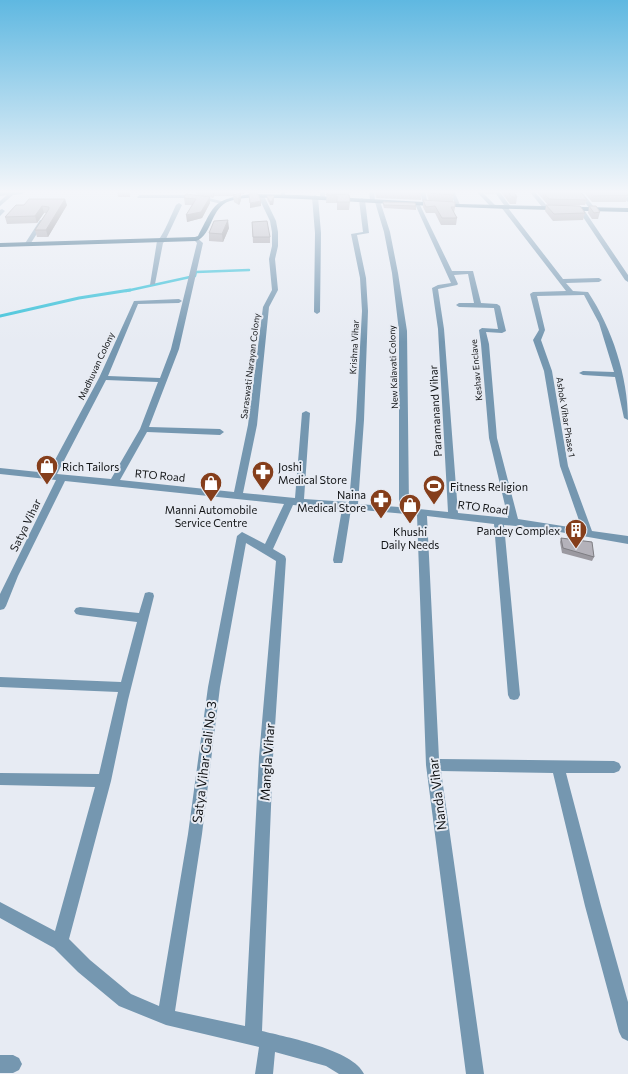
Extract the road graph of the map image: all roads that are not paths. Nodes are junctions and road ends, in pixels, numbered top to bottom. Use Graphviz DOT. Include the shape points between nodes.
graph roads {
  1 [pos="30,241"];
  2 [pos="157,241"];
  3 [pos="161,241"];
  4 [pos="199,241"];
  5 [pos="275,241"];
  6 [pos="318,241"];
  7 [pos="355,241"];
  8 [pos="389,241"];
  9 [pos="435,241"];
  10 [pos="531,241"];
  11 [pos="602,241"];
  12 [pos="0,245"];
  13 [pos="27,245"];
  14 [pos="451,273"];
  15 [pos="599,280"];
  16 [pos="628,280"];
  17 [pos="561,281"];
  18 [pos="152,284"];
  19 [pos="570,292"];
  20 [pos="179,301"];
  21 [pos="459,305"];
  22 [pos="478,305"];
  23 [pos="317,312"];
  24 [pos="583,373"];
  25 [pos="618,375"];
  26 [pos="103,378"];
  27 [pos="163,380"];
  28 [pos="306,413"];
  29 [pos="628,418"];
  30 [pos="144,429"];
  31 [pos="220,432"];
  32 [pos="0,470"];
  33 [pos="51,476"];
  34 [pos="62,477"];
  35 [pos="114,482"];
  36 [pos="238,494"];
  37 [pos="295,501"];
  38 [pos="350,506"];
  39 [pos="404,510"];
  40 [pos="422,512"];
  41 [pos="453,515"];
  42 [pos="499,521"];
  43 [pos="514,522"];
  44 [pos="588,533"];
  45 [pos="628,540"];
  46 [pos="267,550"];
  47 [pos="338,560"];
  48 [pos="149,596"];
  49 [pos="0,606"];
  50 [pos="80,611"];
  51 [pos="144,618"];
  52 [pos="0,682"];
  53 [pos="126,687"];
  54 [pos="514,695"];
  55 [pos="433,765"];
  56 [pos="558,767"];
  57 [pos="614,767"];
  58 [pos="0,778"];
  59 [pos="104,781"];
  60 [pos="0,910"];
  61 [pos="60,942"];
  62 [pos="166,1017"];
  63 [pos="628,1032"];
  64 [pos="260,1039"];
  65 [pos="264,1074"];
  66 [pos="356,1074"];
  67 [pos="475,1074"];
  1 -- 13 [label="street"];
  2 -- 13 [label="main road"];
  3 -- 18 [label="street"];
  4 -- 27 [label="street" via="175,349"];
  5 -- 36 [label="street, Saraswati Narayan Colony" via="272,259 275,290 266,307 252,426"];
  6 -- 23 [label="street"];
  7 -- 38 [label="street, Krishna Vihar" via="362,278 364,311 360,420"];
  8 -- 39 [label="street, New Kalavati Colony" via="403,331"];
  9 -- 14 [label="street"];
  10 -- 17 [label="street"];
  11 -- 16 [label="street"];
  12 -- 13 [label="main road"];
  14 -- 22 [label="street" via="471,272"];
  14 -- 41 [label="street, Paramanand Vihar" via="455,284 440,286 435,288 435,291 441,329"];
  15 -- 17 [label="street"];
  17 -- 19 [label="street"];
  19 -- 25 [label="street" via="585,292 590,300 610,343"];
  19 -- 44 [label="street, Ashok Vihar Phase 1" via="532,294 542,330 536,340 548,371 564,466"];
  20 -- 26 [label="street, Madhuvan Colony" via="136,302"];
  21 -- 22 [label="street"];
  22 -- 43 [label="street, Keshav Enclave" via="497,306 502,331 482,330 493,438"];
  24 -- 25 [label="street"];
  25 -- 29 [label="street"];
  26 -- 27 [label="street"];
  26 -- 33 [label="street, Madhuvan Colony"];
  27 -- 30 [label="street"];
  28 -- 37 [label="street"];
  30 -- 31 [label="street"];
  30 -- 35 [label="street"];
  32 -- 33 [label="street, RTO Road"];
  33 -- 34 [label="street, RTO Road"];
  34 -- 35 [label="street, RTO Road"];
  34 -- 49 [label="street, Satya Vihar"];
  35 -- 36 [label="street, RTO Road"];
  36 -- 37 [label="street, RTO Road"];
  37 -- 38 [label="street, RTO Road"];
  37 -- 46 [label="street"];
  38 -- 39 [label="street, RTO Road"];
  38 -- 47 [label="street"];
  39 -- 40 [label="street, RTO Road"];
  40 -- 41 [label="street, RTO Road"];
  40 -- 55 [label="street, Nanda Vihar"];
  41 -- 42 [label="street, RTO Road"];
  42 -- 43 [label="street, RTO Road"];
  42 -- 54 [label="street"];
  43 -- 44 [label="street, RTO Road"];
  44 -- 45 [label="street, RTO Road"];
  46 -- 62 [label="street, Satya Vihar Gali No 3" via="242,536 214,687 195,834"];
  46 -- 64 [label="street, Mangla Vihar" via="281,559 266,757"];
  48 -- 51 [label="street"];
  50 -- 51 [label="street"];
  51 -- 53 [label="street"];
  52 -- 53 [label="street"];
  53 -- 59 [label="street"];
  55 -- 56 [label="street"];
  55 -- 67 [label="street, Nanda Vihar"];
  56 -- 57 [label="street"];
  56 -- 63 [label="street"];
  58 -- 59 [label="street"];
  59 -- 61 [label="street"];
  60 -- 61 [label="street"];
  61 -- 62 [label="street" via="84,966 126,1000"];
  62 -- 64 [label="street"];
  64 -- 65 [label="street"];
  64 -- 66 [label="street" via="330,1058"];
}
